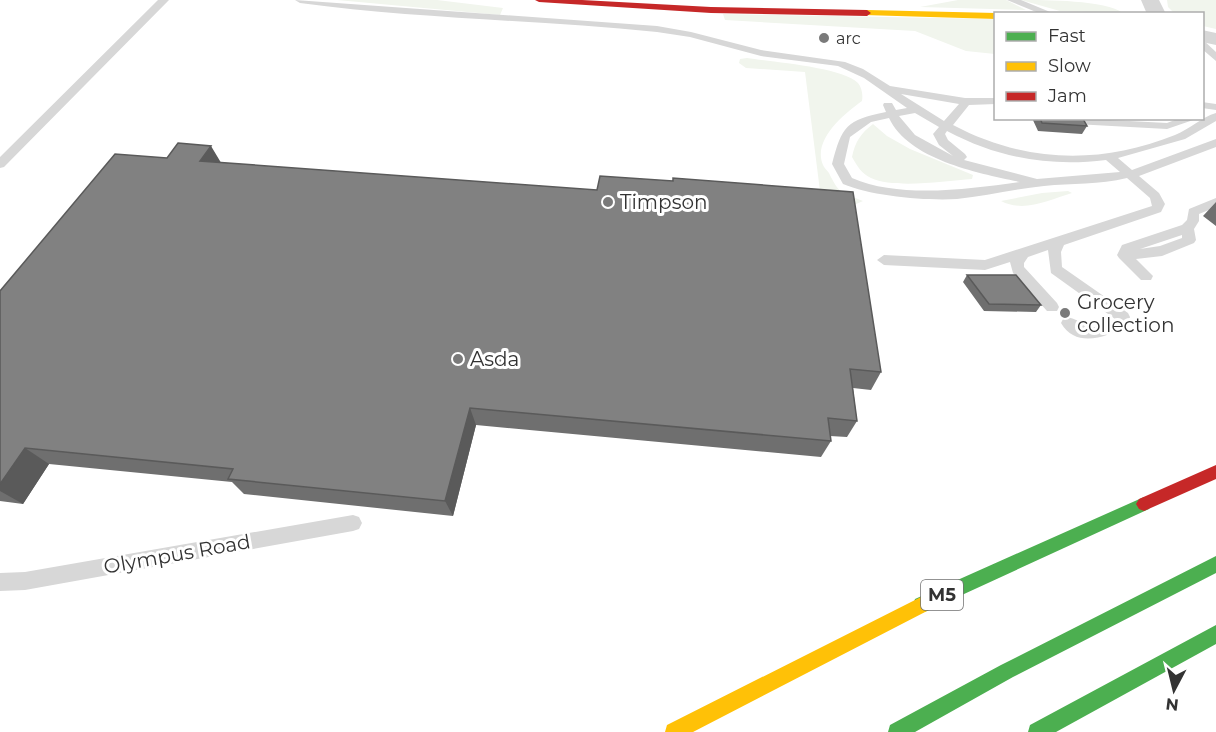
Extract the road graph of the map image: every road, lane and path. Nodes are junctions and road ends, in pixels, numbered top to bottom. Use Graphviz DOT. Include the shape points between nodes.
graph roads {
  1 [pos="164,0"];
  2 [pos="300,0"];
  3 [pos="539,0"];
  4 [pos="612,0"];
  5 [pos="1011,0"];
  6 [pos="659,8"];
  7 [pos="1044,12"];
  8 [pos="994,16"];
  9 [pos="1204,43"];
  10 [pos="1216,58"];
  11 [pos="883,87"];
  12 [pos="967,101"];
  13 [pos="994,101"];
  14 [pos="994,108"];
  15 [pos="917,109"];
  16 [pos="891,113"];
  17 [pos="1216,114"];
  18 [pos="1186,120"];
  19 [pos="1075,121"];
  20 [pos="945,125"];
  21 [pos="1216,143"];
  22 [pos="1107,155"];
  23 [pos="0,164"];
  24 [pos="984,171"];
  25 [pos="1130,175"];
  26 [pos="1044,182"];
  27 [pos="1216,202"];
  28 [pos="1059,242"];
  29 [pos="1023,254"];
  30 [pos="884,260"];
  31 [pos="1146,276"];
  32 [pos="1052,307"];
  33 [pos="1068,323"];
  34 [pos="1216,472"];
  35 [pos="353,523"];
  36 [pos="1216,564"];
  37 [pos="0,582"];
  38 [pos="1216,634"];
  39 [pos="674,732"];
  40 [pos="897,732"];
  41 [pos="1037,732"];
  1 -- 23 [label="lane"];
  2 -- 11 [label="lane" via="360,9 668,30 761,53 843,64"];
  3 -- 6 [label="main road"];
  4 -- 6 [label="main road"];
  5 -- 7 [label="lane"];
  6 -- 8 [label="main road"];
  9 -- 10 [label="lane"];
  11 -- 12 [label="lane"];
  11 -- 15 [label="lane"];
  11 -- 16 [label="lane"];
  12 -- 13 [label="lane"];
  12 -- 14 [label="lane"];
  12 -- 20 [label="lane"];
  15 -- 16 [label="lane"];
  15 -- 20 [label="lane"];
  16 -- 24 [label="lane" via="911,140"];
  16 -- 26 [label="lane" via="867,119 844,136 838,164 847,181 882,191 955,195"];
  17 -- 22 [label="lane" via="1204,126 1172,140"];
  18 -- 19 [label="lane" via="1160,126"];
  20 -- 22 [label="lane" via="965,137 1017,154 1061,159"];
  20 -- 24 [label="lane" via="939,134 943,142"];
  21 -- 25 [label="lane"];
  22 -- 25 [label="lane"];
  24 -- 26 [label="lane"];
  25 -- 26 [label="lane"];
  25 -- 28 [label="lane" via="1155,196 1157,209"];
  27 -- 31 [label="lane" via="1193,212 1193,221 1187,228 1189,240 1162,251 1124,255"];
  28 -- 29 [label="lane"];
  28 -- 33 [label="lane" via="1054,252 1056,268 1123,317 1122,322 1099,334 1078,330"];
  29 -- 30 [label="lane" via="985,265"];
  29 -- 32 [label="lane" via="1017,262 1018,269"];
  34 -- 39 [label="main road, M5" via="947,592"];
  35 -- 37 [label="lane, Olympus Road" via="25,581"];
  36 -- 40 [label="main road"];
  38 -- 41 [label="main road"];
}
